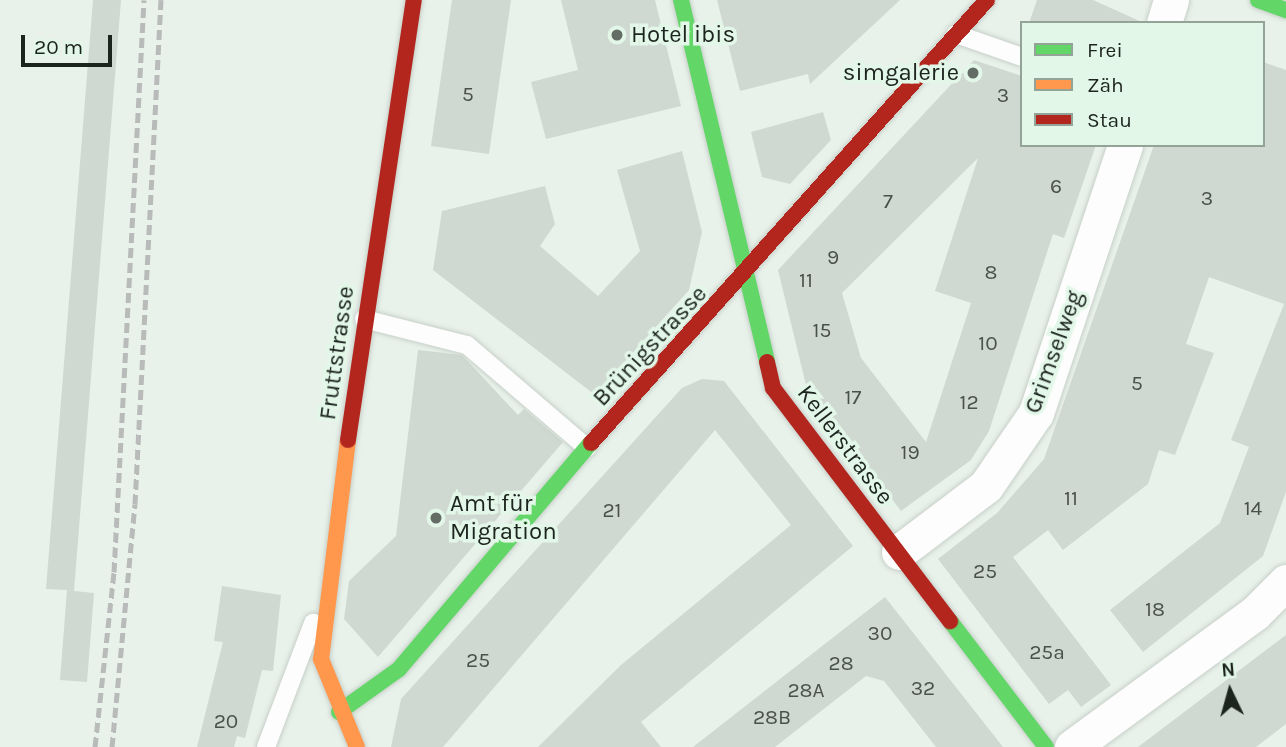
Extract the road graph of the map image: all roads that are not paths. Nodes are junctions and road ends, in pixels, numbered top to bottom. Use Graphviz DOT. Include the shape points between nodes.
graph roads {
  1 [pos="414,0"];
  2 [pos="681,0"];
  3 [pos="987,0"];
  4 [pos="1171,0"];
  5 [pos="1258,0"];
  6 [pos="1286,10"];
  7 [pos="1165,21"];
  8 [pos="956,34"];
  9 [pos="1020,56"];
  10 [pos="1124,147"];
  11 [pos="747,275"];
  12 [pos="365,319"];
  13 [pos="587,448"];
  14 [pos="899,552"];
  15 [pos="1286,582"];
  16 [pos="322,617"];
  17 [pos="339,712"];
  18 [pos="356,746"];
  19 [pos="266,747"];
  20 [pos="1046,747"];
  21 [pos="1072,747"];
  1 -- 12 [label="street, Fruttstrasse"];
  2 -- 11 [label="street, Kellerstrasse"];
  3 -- 8 [label="street, Brünigstrasse"];
  4 -- 7 [label="street"];
  5 -- 6 [label="street"];
  8 -- 9 [label="lane"];
  8 -- 11 [label="street, Brünigstrasse"];
  10 -- 14 [label="street, Grimselweg" via="1036,413 986,486"];
  11 -- 13 [label="street, Brünigstrasse"];
  11 -- 14 [label="street, Kellerstrasse" via="774,388"];
  12 -- 13 [label="lane" via="467,345"];
  12 -- 16 [label="street, Fruttstrasse"];
  13 -- 17 [label="street, Brünigstrasse" via="399,669"];
  14 -- 20 [label="street, Kellerstrasse"];
  15 -- 21 [label="street" via="1255,613"];
  16 -- 17 [label="street, Fruttstrasse" via="320,659"];
  16 -- 19 [label="lane" via="311,625 289,672"];
  17 -- 18 [label="street, Fruttstrasse"];
}
